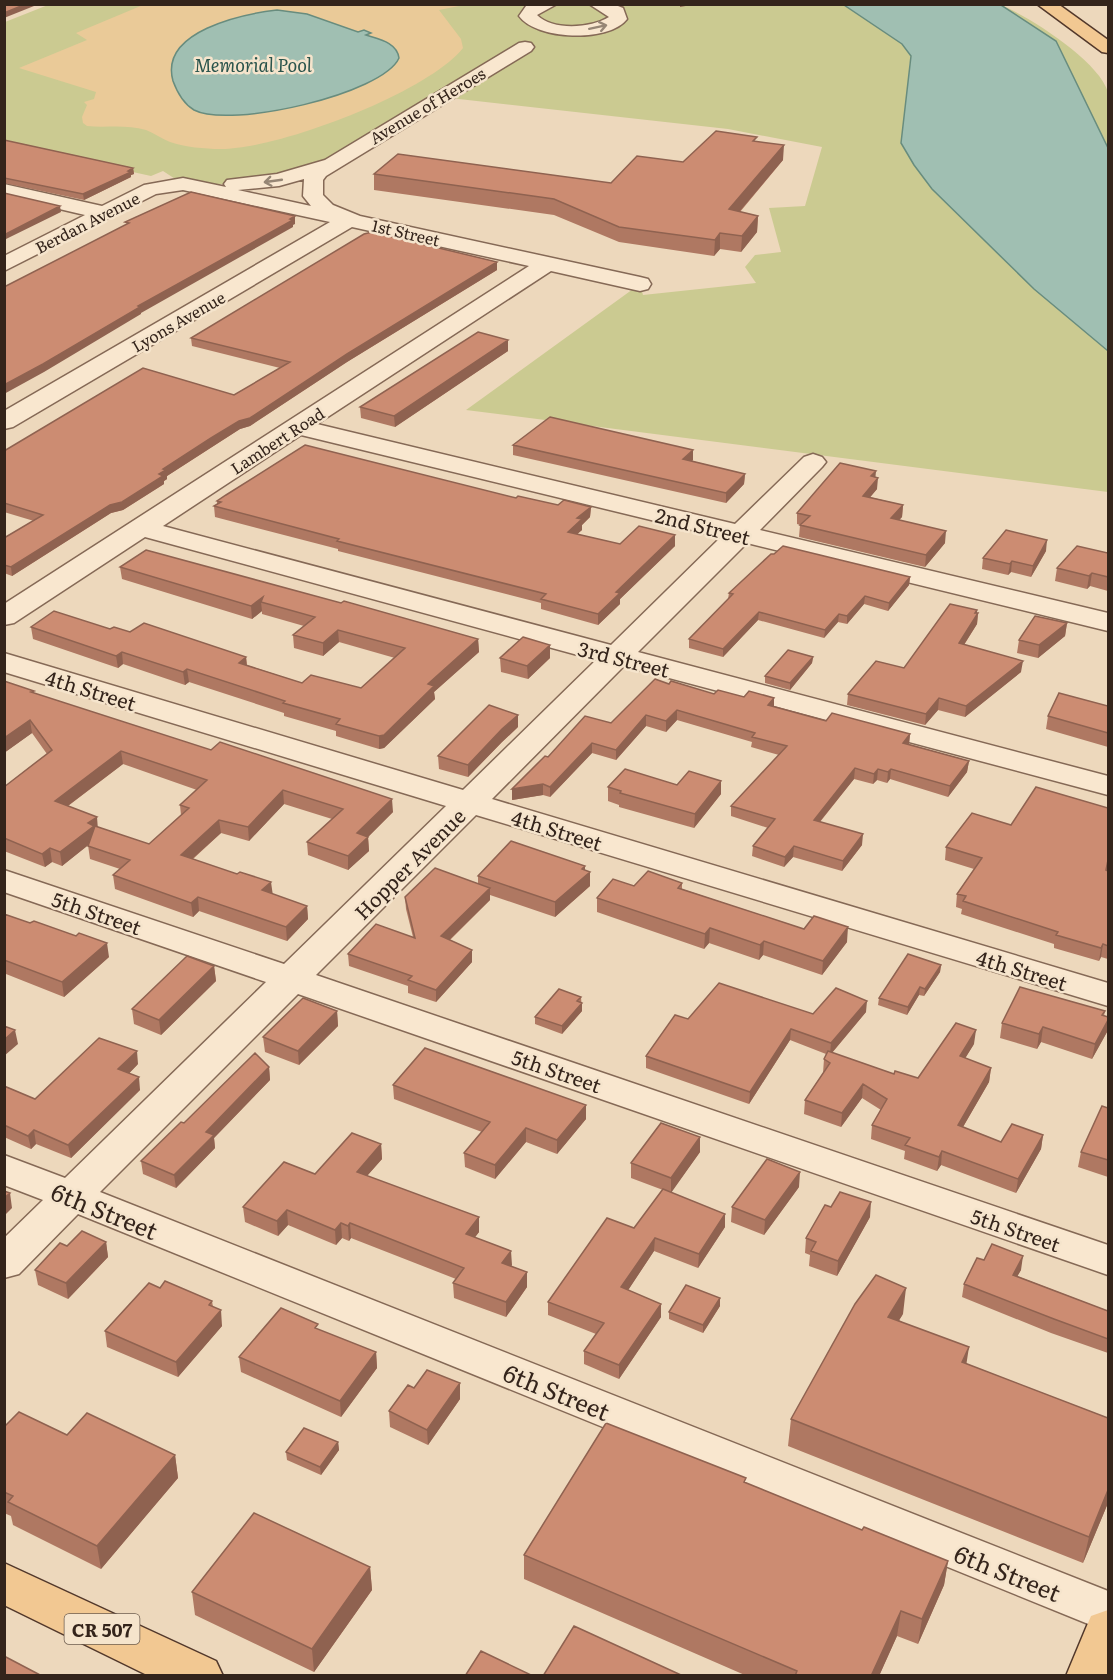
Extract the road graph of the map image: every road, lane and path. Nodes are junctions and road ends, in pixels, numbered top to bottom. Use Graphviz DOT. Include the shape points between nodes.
graph roads {
  1 [pos="549,4"];
  2 [pos="597,4"];
  3 [pos="1045,4"];
  4 [pos="1065,4"];
  5 [pos="1108,32"];
  6 [pos="525,46"];
  7 [pos="1108,48"];
  8 [pos="329,165"];
  9 [pos="178,184"];
  10 [pos="4,190"];
  11 [pos="104,213"];
  12 [pos="351,219"];
  13 [pos="549,264"];
  14 [pos="4,265"];
  15 [pos="640,284"];
  16 [pos="4,422"];
  17 [pos="297,427"];
  18 [pos="813,462"];
  19 [pos="141,528"];
  20 [pos="741,534"];
  21 [pos="8,611"];
  22 [pos="1108,622"];
  23 [pos="617,656"];
  24 [pos="4,662"];
  25 [pos="1108,786"];
  26 [pos="469,803"];
  27 [pos="4,880"];
  28 [pos="291,979"];
  29 [pos="1108,995"];
  30 [pos="4,1170"];
  31 [pos="72,1197"];
  32 [pos="1108,1260"];
  33 [pos="4,1263"];
  34 [pos="4,1583"];
  35 [pos="1108,1612"];
  36 [pos="1108,1631"];
  37 [pos="199,1676"];
  38 [pos="1090,1676"];
  1 -- 2 [label="street, one-way" via="532,10 530,19 542,26 572,30 601,27 618,19 617,12"];
  3 -- 7 [label="main road"];
  4 -- 5 [label="main road"];
  6 -- 8 [label="street, Avenue of Heroes"];
  8 -- 9 [label="street, Avenue of Heroes, one-way" via="279,180"];
  8 -- 12 [label="street, Avenue of Heroes" via="313,180 313,196 326,209"];
  9 -- 11 [label="street, Berdan Avenue" via="152,189"];
  9 -- 12 [label="street, 1st Street"];
  10 -- 11 [label="street"];
  11 -- 14 [label="street, Berdan Avenue"];
  12 -- 13 [label="street, 1st Street"];
  12 -- 16 [label="street, Lyons Avenue"];
  13 -- 15 [label="street, 1st Street"];
  13 -- 17 [label="street, Lambert Road"];
  17 -- 19 [label="street, Lambert Road"];
  17 -- 20 [label="street, 2nd Street"];
  18 -- 20 [label="street, Hopper Avenue"];
  19 -- 21 [label="street, Lambert Road"];
  19 -- 23 [label="street, 3rd Street"];
  20 -- 22 [label="street, 2nd Street"];
  20 -- 23 [label="street, Hopper Avenue"];
  23 -- 25 [label="street, 3rd Street"];
  23 -- 26 [label="street, Hopper Avenue"];
  24 -- 26 [label="street, 4th Street"];
  26 -- 28 [label="street, Hopper Avenue"];
  26 -- 29 [label="street, 4th Street"];
  27 -- 28 [label="street, 5th Street"];
  28 -- 31 [label="street, Hopper Avenue"];
  28 -- 32 [label="street, 5th Street"];
  30 -- 31 [label="street, 6th Street"];
  31 -- 33 [label="street, Hopper Avenue"];
  31 -- 35 [label="street, 6th Street"];
  34 -- 37 [label="main road, CR 507"];
  36 -- 38 [label="main road"];
}
